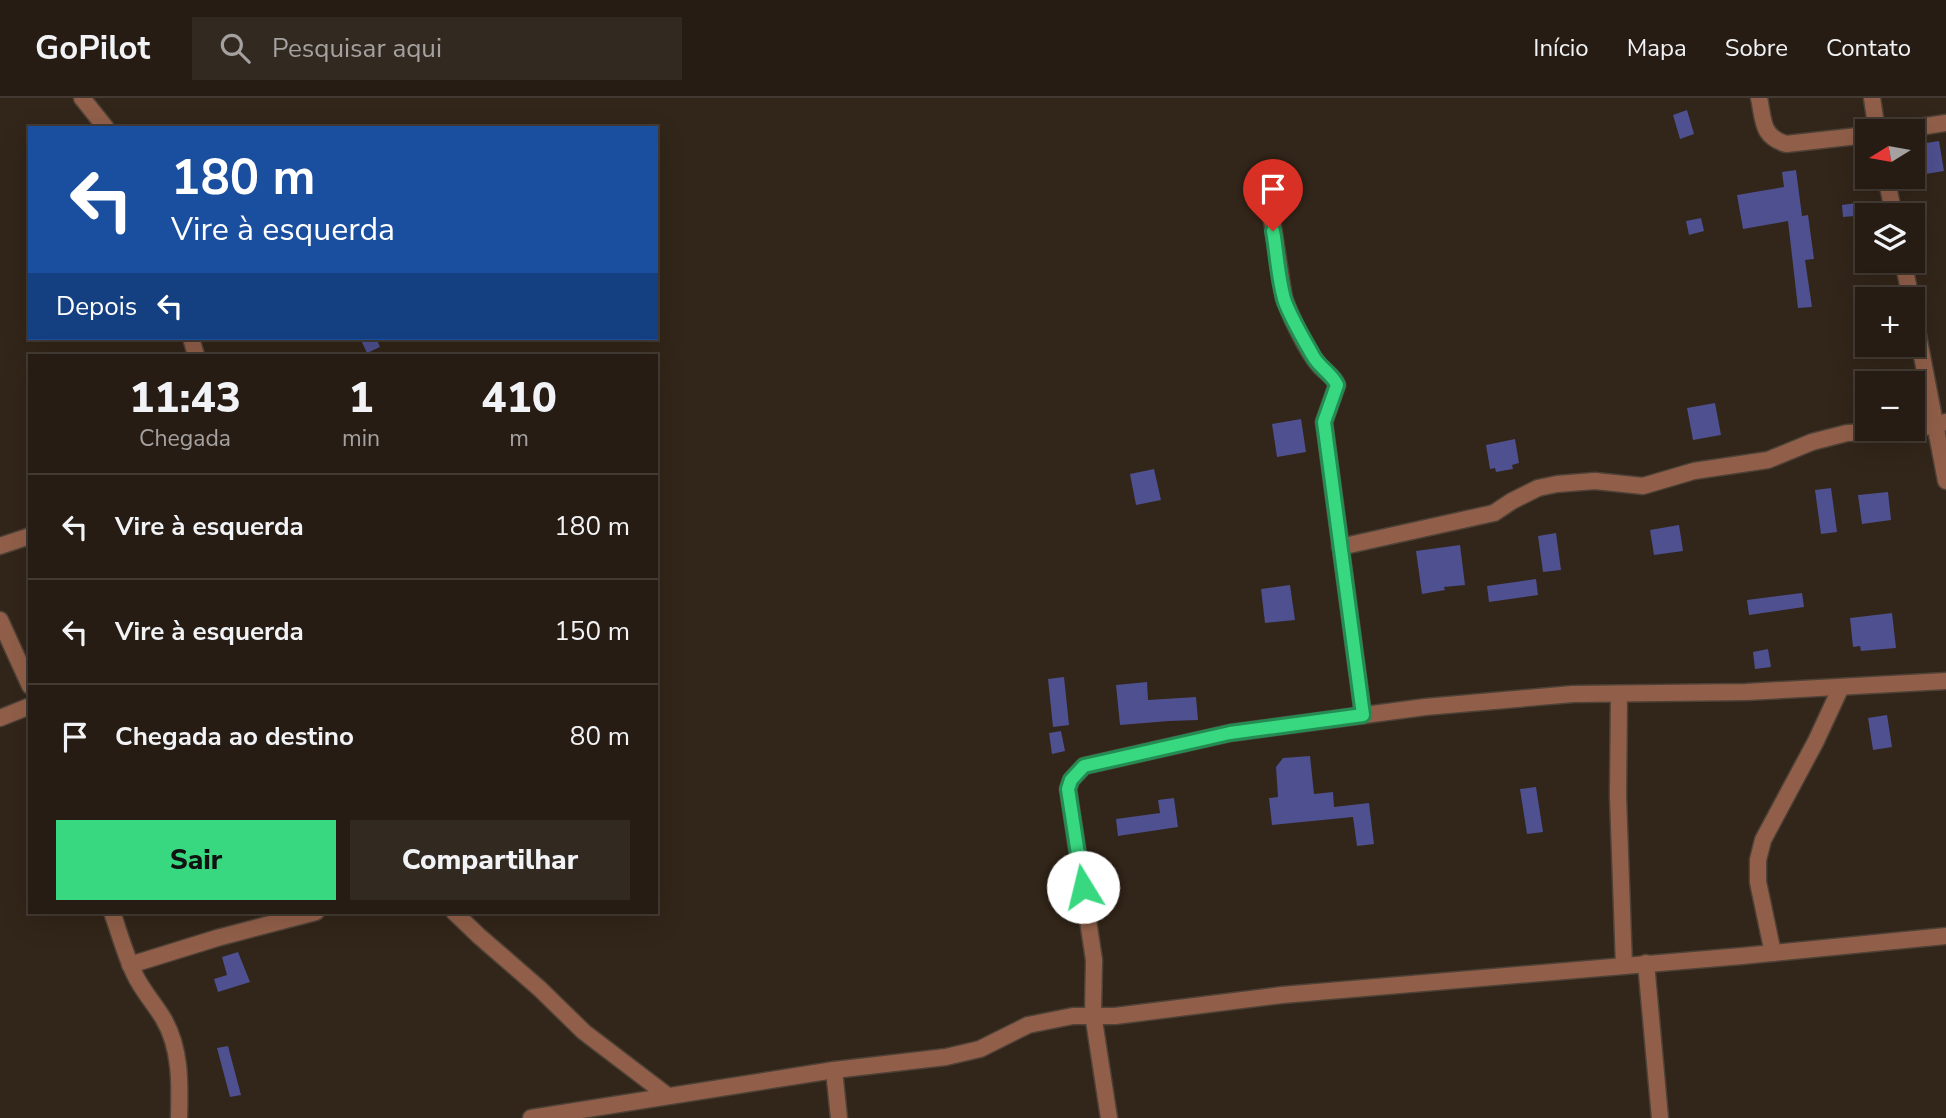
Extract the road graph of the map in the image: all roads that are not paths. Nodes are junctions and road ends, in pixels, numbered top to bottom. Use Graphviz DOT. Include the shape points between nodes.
graph roads {
  1 [pos="82,98"];
  2 [pos="1759,98"];
  3 [pos="1872,98"];
  4 [pos="1875,119"];
  5 [pos="1946,123"];
  6 [pos="104,126"];
  7 [pos="1925,126"];
  8 [pos="1855,136"];
  9 [pos="1270,208"];
  10 [pos="1925,357"];
  11 [pos="1941,423"];
  12 [pos="1946,481"];
  13 [pos="28,537"];
  14 [pos="0,546"];
  15 [pos="1340,547"];
  16 [pos="0,620"];
  17 [pos="1946,681"];
  18 [pos="28,682"];
  19 [pos="1841,687"];
  20 [pos="1619,694"];
  21 [pos="28,707"];
  22 [pos="1363,715"];
  23 [pos="0,718"];
  24 [pos="113,914"];
  25 [pos="308,914"];
  26 [pos="456,914"];
  27 [pos="1946,936"];
  28 [pos="1773,953"];
  29 [pos="1646,963"];
  30 [pos="130,965"];
  31 [pos="1624,966"];
  32 [pos="1093,1014"];
  33 [pos="834,1070"];
  34 [pos="668,1096"];
  35 [pos="179,1118"];
  36 [pos="531,1118"];
  37 [pos="839,1118"];
  38 [pos="1109,1118"];
  39 [pos="1660,1118"];
  1 -- 6 [label="street"];
  2 -- 8 [label="street" via="1766,131 1776,141 1786,144"];
  3 -- 4 [label="street"];
  5 -- 7 [label="street"];
  9 -- 15 [label="street" via="1286,305 1317,362 1337,385 1324,422"];
  10 -- 11 [label="street"];
  11 -- 12 [label="street"];
  11 -- 15 [label="street" via="1913,430 1847,433 1768,460 1694,471 1643,486 1595,481 1557,484 1538,488 1494,513"];
  13 -- 14 [label="street"];
  15 -- 22 [label="street"];
  16 -- 18 [label="street"];
  17 -- 19 [label="street"];
  19 -- 20 [label="street"];
  19 -- 28 [label="street" via="1763,840 1758,882"];
  20 -- 22 [label="street" via="1573,694"];
  20 -- 31 [label="street"];
  21 -- 23 [label="street"];
  22 -- 32 [label="street" via="1230,733 1084,766 1076,773 1068,789 1094,961"];
  24 -- 30 [label="street"];
  25 -- 30 [label="street"];
  26 -- 34 [label="street" via="584,1032"];
  27 -- 28 [label="street"];
  28 -- 29 [label="street"];
  29 -- 31 [label="street"];
  29 -- 39 [label="street"];
  30 -- 35 [label="street" via="171,1035 180,1078"];
  31 -- 32 [label="street" via="1282,995 1115,1016"];
  32 -- 33 [label="street" via="1028,1025 980,1049 946,1057"];
  32 -- 38 [label="street"];
  33 -- 34 [label="street"];
  33 -- 37 [label="street"];
  34 -- 36 [label="street"];
}
